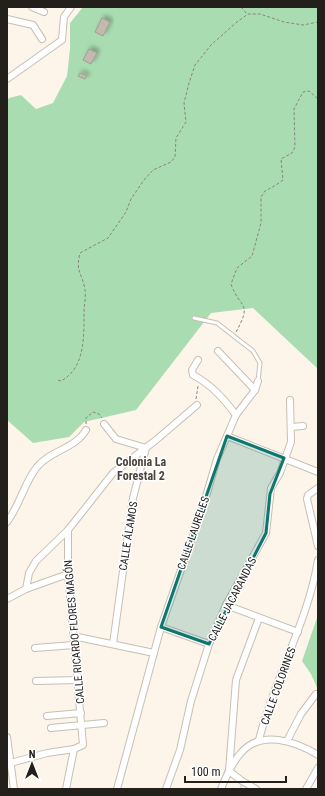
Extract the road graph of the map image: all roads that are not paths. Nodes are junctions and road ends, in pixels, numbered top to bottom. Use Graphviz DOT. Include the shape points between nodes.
graph roads {
  1 [pos="32,7"];
  2 [pos="71,7"];
  3 [pos="44,12"];
  4 [pos="7,19"];
  5 [pos="42,39"];
  6 [pos="7,78"];
  7 [pos="194,318"];
  8 [pos="218,351"];
  9 [pos="198,360"];
  10 [pos="258,381"];
  11 [pos="255,390"];
  12 [pos="290,400"];
  13 [pos="196,402"];
  14 [pos="236,415"];
  15 [pos="104,424"];
  16 [pos="303,426"];
  17 [pos="291,427"];
  18 [pos="86,430"];
  19 [pos="227,436"];
  20 [pos="146,448"];
  21 [pos="284,458"];
  22 [pos="318,472"];
  23 [pos="318,488"];
  24 [pos="7,522"];
  25 [pos="68,530"];
  26 [pos="318,546"];
  27 [pos="318,560"];
  28 [pos="68,574"];
  29 [pos="26,589"];
  30 [pos="7,599"];
  31 [pos="226,605"];
  32 [pos="259,618"];
  33 [pos="161,627"];
  34 [pos="298,632"];
  35 [pos="73,636"];
  36 [pos="113,644"];
  37 [pos="209,644"];
  38 [pos="74,645"];
  39 [pos="35,648"];
  40 [pos="154,652"];
  41 [pos="78,680"];
  42 [pos="36,681"];
  43 [pos="316,694"];
  44 [pos="81,713"];
  45 [pos="47,716"];
  46 [pos="104,723"];
  47 [pos="82,725"];
  48 [pos="51,728"];
  49 [pos="7,737"];
  50 [pos="259,740"];
  51 [pos="286,741"];
  52 [pos="74,749"];
  53 [pos="318,755"];
  54 [pos="8,764"];
  55 [pos="318,768"];
  56 [pos="229,771"];
  57 [pos="14,789"];
  58 [pos="66,789"];
  59 [pos="117,789"];
  60 [pos="166,789"];
  61 [pos="221,789"];
  62 [pos="256,789"];
  63 [pos="306,789"];
  1 -- 3 [label="street"];
  2 -- 6 [label="street" via="64,17 62,40"];
  4 -- 5 [label="street" via="33,25"];
  7 -- 10 [label="lane, CALLE LAURELES" via="217,323 254,351 260,363"];
  8 -- 11 [label="street"];
  9 -- 14 [label="street" via="192,373 207,382"];
  10 -- 11 [label="street, CALLE LAURELES"];
  11 -- 14 [label="street, CALLE LAURELES"];
  12 -- 17 [label="street, CALLE JACARANDAS"];
  13 -- 20 [label="street"];
  14 -- 19 [label="street, CALLE LAURELES"];
  15 -- 20 [label="street" via="116,439"];
  16 -- 17 [label="street"];
  17 -- 21 [label="street, CALLE JACARANDAS" via="291,442"];
  18 -- 24 [label="street" via="81,439 37,467"];
  19 -- 21 [label="street"];
  19 -- 33 [label="street, CALLE LAURELES"];
  20 -- 25 [label="street" via="112,473"];
  20 -- 36 [label="street, CALLE ÁLAMOS" via="133,498"];
  21 -- 22 [label="street"];
  21 -- 31 [label="street, CALLE JACARANDAS" via="270,494 266,533"];
  23 -- 26 [label="street" via="306,499"];
  25 -- 28 [label="street, CALLE RICARDO FLORES MAGÓN"];
  25 -- 29 [label="street" via="36,561 29,573"];
  27 -- 34 [label="street, CALLE COLORINES"];
  28 -- 29 [label="street"];
  28 -- 35 [label="street, CALLE RICARDO FLORES MAGÓN"];
  29 -- 30 [label="street"];
  31 -- 32 [label="street, CALLE COLORINES"];
  31 -- 37 [label="street, CALLE JACARANDAS"];
  32 -- 34 [label="street, CALLE COLORINES"];
  32 -- 56 [label="street" via="236,680"];
  33 -- 37 [label="street"];
  33 -- 40 [label="street, CALLE LAURELES"];
  34 -- 50 [label="street, CALLE COLORINES" via="283,666"];
  35 -- 36 [label="street"];
  35 -- 38 [label="street, CALLE RICARDO FLORES MAGÓN"];
  36 -- 40 [label="street"];
  37 -- 60 [label="street, CALLE JACARANDAS" via="191,701 180,750"];
  38 -- 39 [label="street"];
  38 -- 41 [label="street, CALLE RICARDO FLORES MAGÓN"];
  40 -- 59 [label="street, CALLE LAURELES"];
  41 -- 42 [label="street"];
  41 -- 44 [label="street, CALLE RICARDO FLORES MAGÓN"];
  43 -- 51 [label="street"];
  44 -- 45 [label="street"];
  44 -- 47 [label="street, CALLE RICARDO FLORES MAGÓN"];
  46 -- 47 [label="street"];
  47 -- 48 [label="street"];
  47 -- 52 [label="street, CALLE RICARDO FLORES MAGÓN" via="83,745"];
  49 -- 54 [label="street"];
  50 -- 51 [label="street"];
  50 -- 56 [label="street" via="252,742 240,754"];
  51 -- 53 [label="street"];
  52 -- 54 [label="street" via="47,753"];
  52 -- 58 [label="street"];
  54 -- 57 [label="street"];
  55 -- 63 [label="street"];
  56 -- 61 [label="street"];
  56 -- 62 [label="street"];
}
